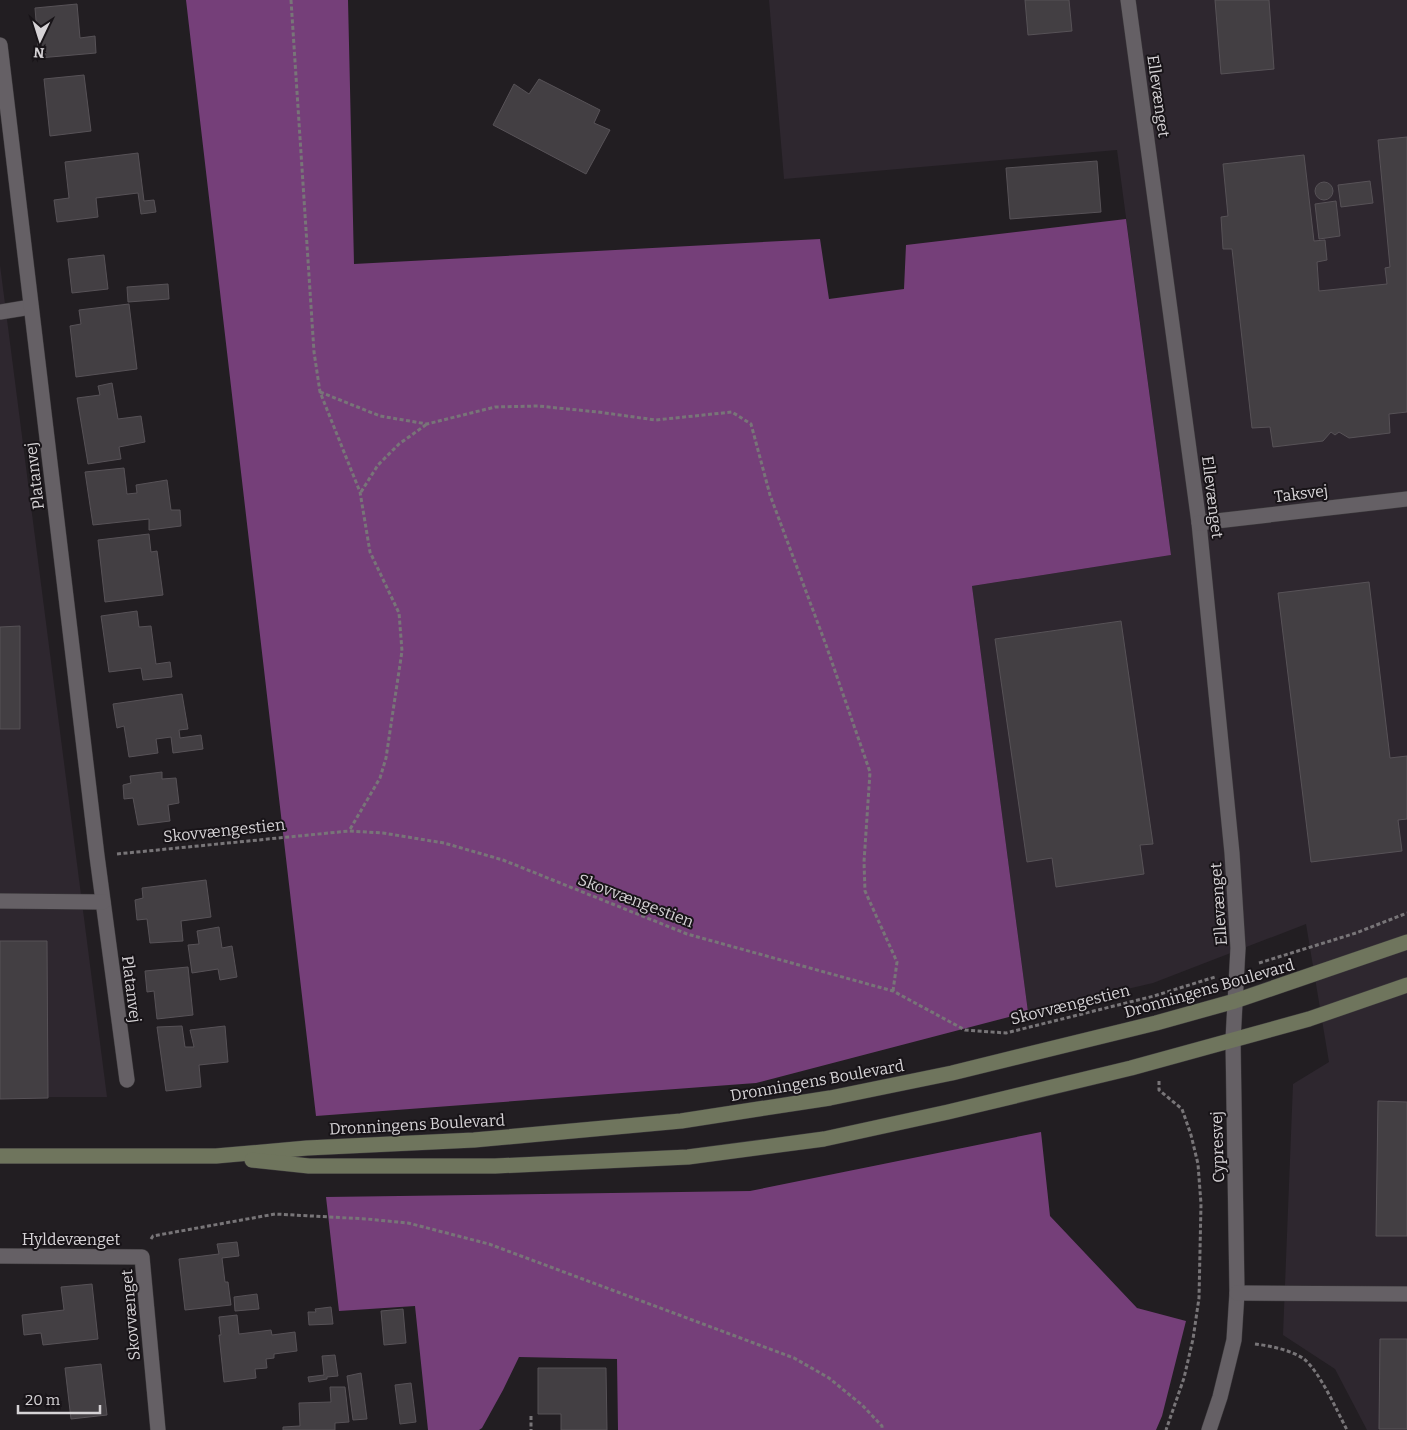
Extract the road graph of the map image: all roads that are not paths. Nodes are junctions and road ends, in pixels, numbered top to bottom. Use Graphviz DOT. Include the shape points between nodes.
graph roads {
  1 [pos="1128,0"];
  2 [pos="0,45"];
  3 [pos="31,307"];
  4 [pos="0,312"];
  5 [pos="1407,499"];
  6 [pos="1199,523"];
  7 [pos="0,901"];
  8 [pos="103,902"];
  9 [pos="1407,942"];
  10 [pos="1407,985"];
  11 [pos="1235,1001"];
  12 [pos="1233,1040"];
  13 [pos="127,1080"];
  14 [pos="0,1156"];
  15 [pos="216,1156"];
  16 [pos="0,1256"];
  17 [pos="142,1257"];
  18 [pos="1237,1293"];
  19 [pos="1407,1294"];
  20 [pos="158,1430"];
  21 [pos="1209,1430"];
  1 -- 6 [label="street, Ellevænget"];
  2 -- 3 [label="street, Platanvej"];
  3 -- 4 [label="street"];
  3 -- 8 [label="street, Platanvej"];
  5 -- 6 [label="street, Taksvej"];
  6 -- 11 [label="street, Ellevænget" via="1232,853 1238,948"];
  7 -- 8 [label="street"];
  8 -- 13 [label="street, Platanvej"];
  9 -- 11 [label="main road, Dronningens Boulevard"];
  10 -- 12 [label="main road, Dronningens Boulevard" via="1309,1019"];
  11 -- 12 [label="street, Cypresvej"];
  11 -- 15 [label="main road, Dronningens Boulevard" via="952,1073 840,1096 681,1120 474,1140"];
  12 -- 15 [label="main road, Dronningens Boulevard" via="948,1112 824,1139 688,1158 495,1166 309,1166"];
  12 -- 18 [label="street, Cypresvej"];
  14 -- 15 [label="main road, Dronningens Boulevard"];
  16 -- 17 [label="street, Hyldevænget"];
  17 -- 20 [label="street, Skovvænget"];
  18 -- 19 [label="street"];
  18 -- 21 [label="street, Cypresvej" via="1234,1340"];
}
